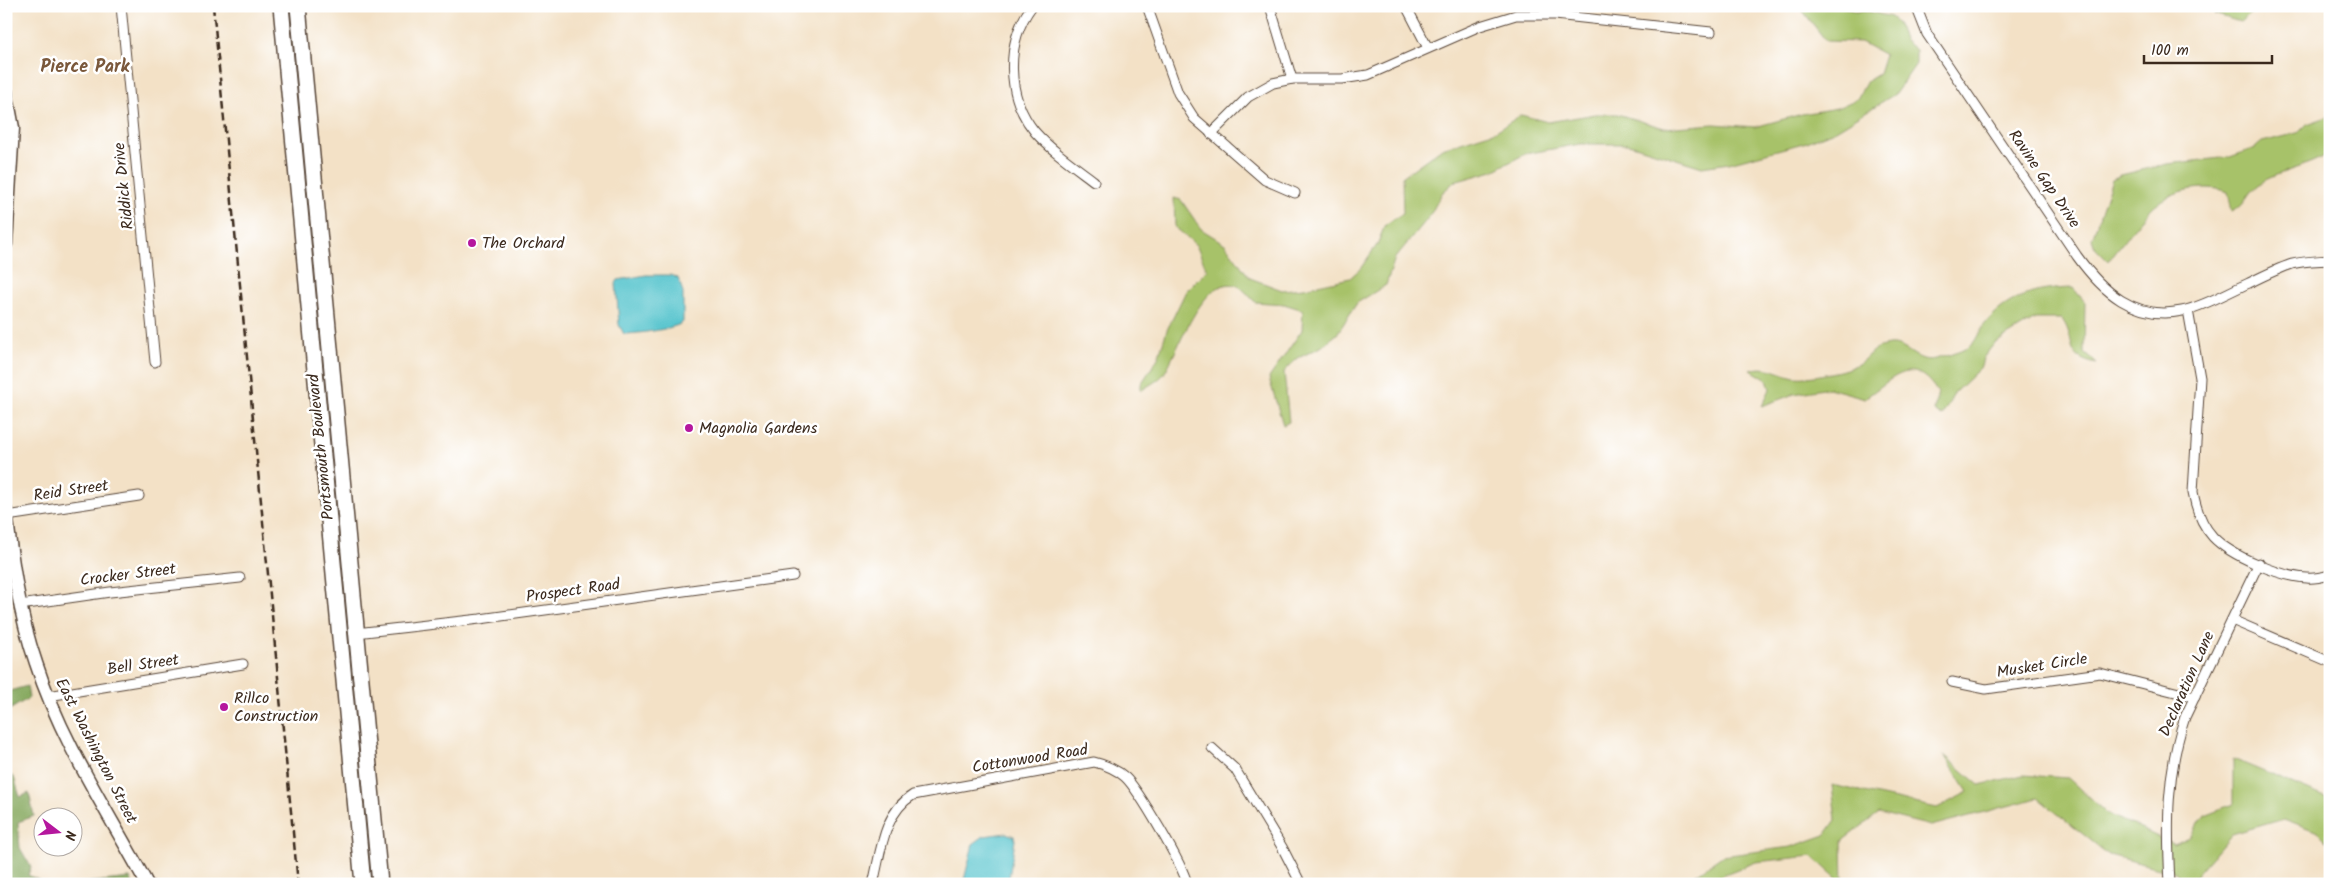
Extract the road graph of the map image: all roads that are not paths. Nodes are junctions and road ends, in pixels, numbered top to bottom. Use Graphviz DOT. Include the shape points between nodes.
graph roads {
  1 [pos="122,6"];
  2 [pos="281,6"];
  3 [pos="298,6"];
  4 [pos="1032,6"];
  5 [pos="1147,6"];
  6 [pos="1270,6"];
  7 [pos="1406,6"];
  8 [pos="1916,6"];
  9 [pos="1711,32"];
  10 [pos="1428,48"];
  11 [pos="1292,79"];
  12 [pos="6,91"];
  13 [pos="1211,134"];
  14 [pos="9,177"];
  15 [pos="1094,182"];
  16 [pos="1295,193"];
  17 [pos="317,224"];
  18 [pos="300,226"];
  19 [pos="6,244"];
  20 [pos="2330,260"];
  21 [pos="2188,310"];
  22 [pos="155,362"];
  23 [pos="335,414"];
  24 [pos="319,417"];
  25 [pos="139,496"];
  26 [pos="6,510"];
  27 [pos="7,516"];
  28 [pos="2259,564"];
  29 [pos="2330,575"];
  30 [pos="793,576"];
  31 [pos="240,578"];
  32 [pos="20,605"];
  33 [pos="2232,620"];
  34 [pos="339,629"];
  35 [pos="356,630"];
  36 [pos="2330,662"];
  37 [pos="243,664"];
  38 [pos="1952,682"];
  39 [pos="48,696"];
  40 [pos="2195,697"];
  41 [pos="1212,748"];
  42 [pos="375,836"];
  43 [pos="358,838"];
  44 [pos="147,884"];
  45 [pos="363,884"];
  46 [pos="380,884"];
  47 [pos="873,884"];
  48 [pos="1187,884"];
  49 [pos="1301,884"];
  50 [pos="2170,884"];
  1 -- 22 [label="street, Riddick Drive"];
  2 -- 18 [label="main road, Portsmouth Boulevard"];
  3 -- 17 [label="main road, Portsmouth Boulevard"];
  4 -- 15 [label="street" via="1022,22 1014,46 1013,79 1020,106 1041,138"];
  5 -- 13 [label="street" via="1178,93 1194,118"];
  6 -- 11 [label="street"];
  7 -- 10 [label="street"];
  8 -- 21 [label="street, Ravine Gap Drive" via="1927,34 2100,285 2111,295 2138,308 2168,312"];
  9 -- 10 [label="street" via="1531,14 1505,17"];
  10 -- 11 [label="street" via="1355,78"];
  11 -- 13 [label="street" via="1273,83 1248,97"];
  12 -- 14 [label="main road" via="13,128"];
  13 -- 16 [label="street" via="1265,180"];
  14 -- 19 [label="main road"];
  17 -- 18 [label="street"];
  17 -- 23 [label="main road, Portsmouth Boulevard"];
  18 -- 24 [label="main road, Portsmouth Boulevard"];
  20 -- 21 [label="street, Ravine Gap Drive" via="2290,265"];
  21 -- 28 [label="street" via="2200,378 2192,479 2195,504 2212,537 2233,552"];
  23 -- 24 [label="street"];
  23 -- 35 [label="main road, Portsmouth Boulevard"];
  24 -- 34 [label="main road, Portsmouth Boulevard"];
  25 -- 27 [label="street, Reid Street"];
  26 -- 27 [label="main road, East Washington Street"];
  27 -- 32 [label="main road, East Washington Street"];
  28 -- 29 [label="street" via="2295,577 2308,579"];
  28 -- 33 [label="street, Declaration Lane"];
  30 -- 35 [label="street, Prospect Road" via="480,619"];
  31 -- 32 [label="street, Crocker Street"];
  32 -- 39 [label="main road, East Washington Street"];
  33 -- 36 [label="street"];
  33 -- 40 [label="street, Declaration Lane"];
  34 -- 35 [label="street, Prospect Road"];
  34 -- 43 [label="main road, Portsmouth Boulevard"];
  35 -- 42 [label="main road, Portsmouth Boulevard"];
  37 -- 39 [label="street, Bell Street"];
  38 -- 40 [label="street, Musket Circle" via="1972,688 1993,689 2100,672"];
  39 -- 44 [label="main road, East Washington Street"];
  40 -- 50 [label="street, Declaration Lane" via="2176,742 2170,773 2167,818"];
  41 -- 49 [label="street" via="1235,768"];
  42 -- 43 [label="street"];
  42 -- 46 [label="main road, Portsmouth Boulevard"];
  43 -- 45 [label="main road, Portsmouth Boulevard"];
  47 -- 48 [label="street, Cottonwood Road" via="888,824 899,806 913,795 1094,762 1110,767 1127,780 1175,857"];
}
